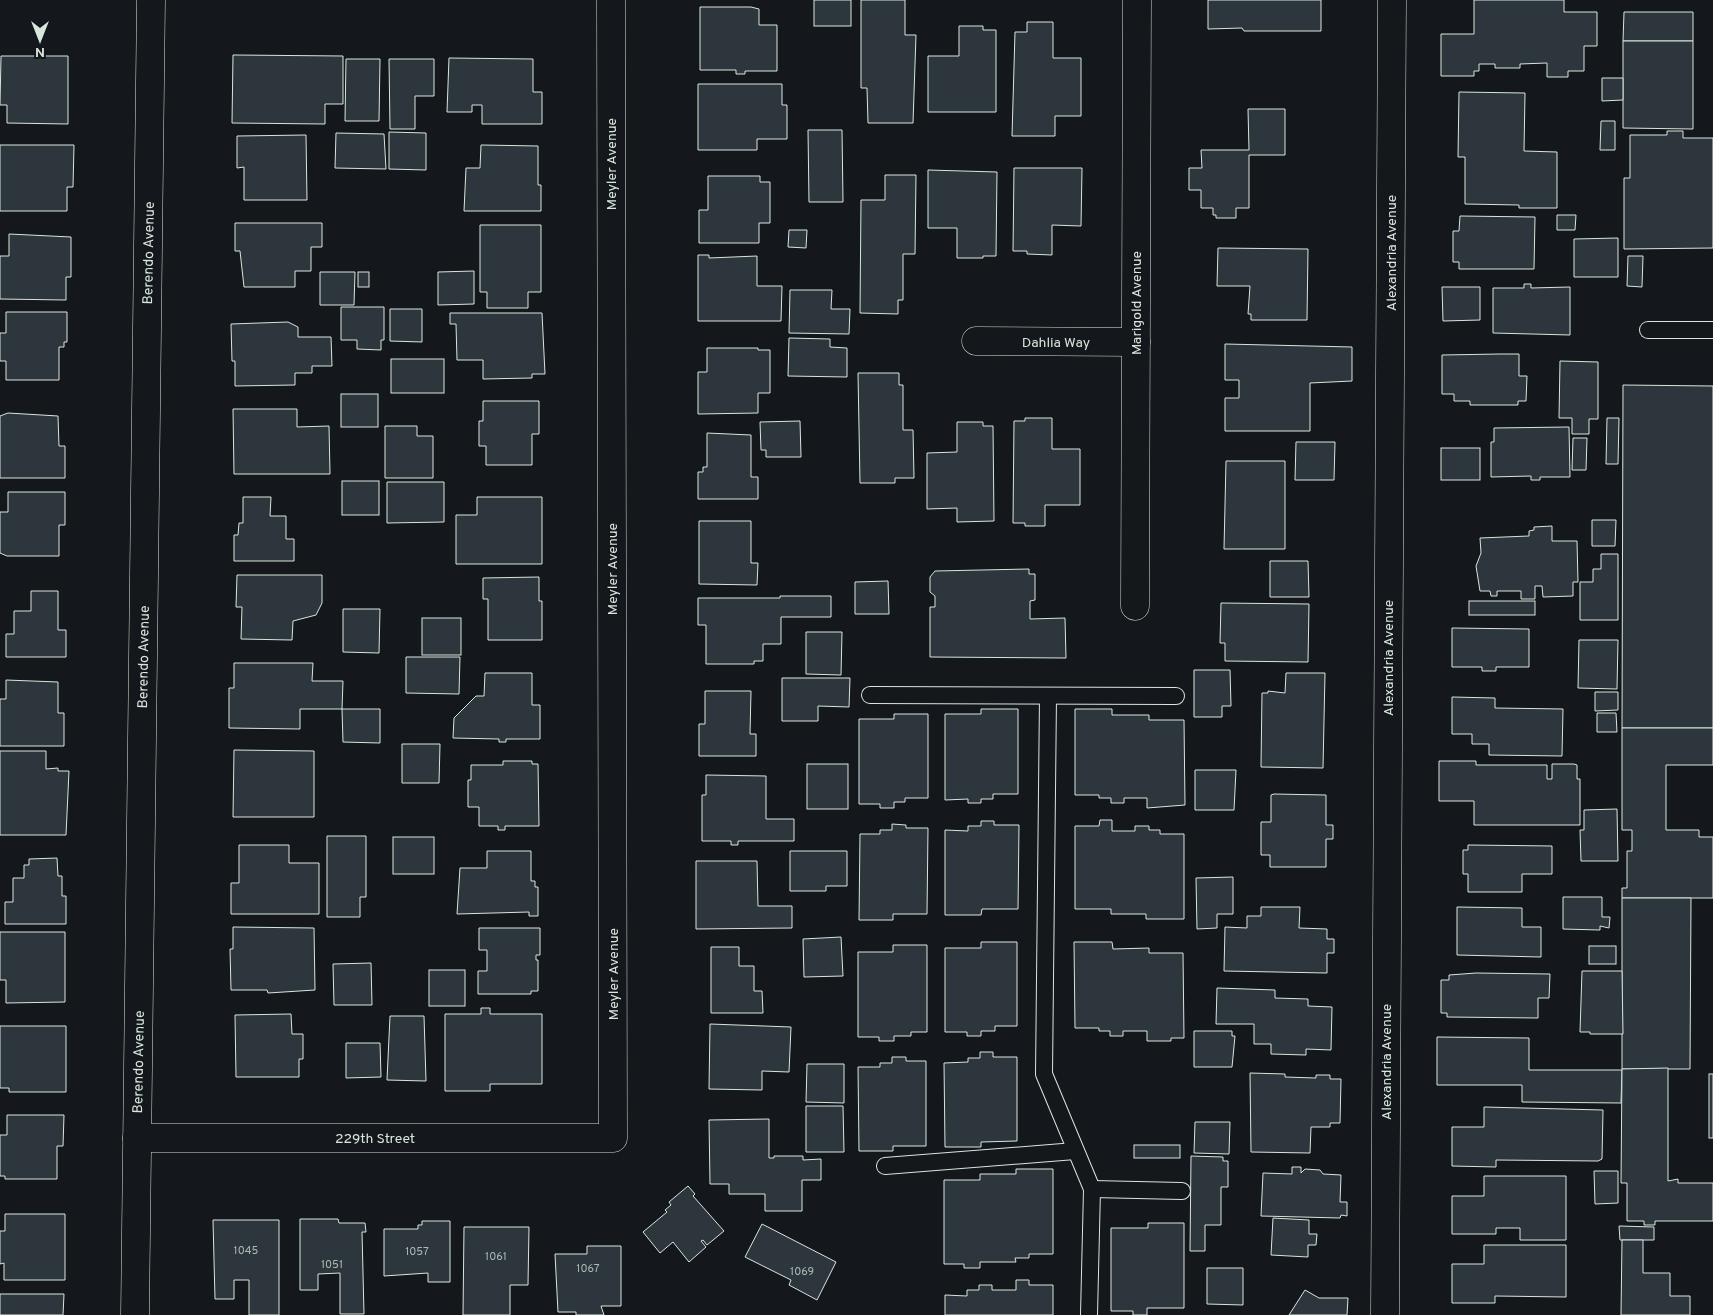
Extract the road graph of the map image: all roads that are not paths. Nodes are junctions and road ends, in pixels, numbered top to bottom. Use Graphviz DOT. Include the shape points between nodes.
graph roads {
  1 [pos="151,0"];
  2 [pos="611,0"];
  3 [pos="1137,0"];
  4 [pos="1392,0"];
  5 [pos="1648,330"];
  6 [pos="1713,330"];
  7 [pos="976,341"];
  8 [pos="1136,342"];
  9 [pos="1135,606"];
  10 [pos="870,694"];
  11 [pos="1048,696"];
  12 [pos="1176,696"];
  13 [pos="137,1138"];
  14 [pos="613,1138"];
  15 [pos="1076,1151"];
  16 [pos="885,1166"];
  17 [pos="1092,1189"];
  18 [pos="1182,1191"];
  19 [pos="135,1315"];
  20 [pos="1089,1315"];
  21 [pos="1384,1315"];
  1 -- 13 [label="street, Berendo Avenue"];
  2 -- 14 [label="street, Meyler Avenue"];
  3 -- 8 [label="street, Marigold Avenue"];
  4 -- 21 [label="street, Alexandria Avenue"];
  5 -- 6 [label="lane"];
  7 -- 8 [label="street, Dahlia Way"];
  8 -- 9 [label="street, Marigold Avenue"];
  10 -- 11 [label="lane"];
  11 -- 12 [label="lane"];
  11 -- 15 [label="lane" via="1044,1074"];
  13 -- 14 [label="street, 229th Street"];
  13 -- 19 [label="street, Berendo Avenue"];
  15 -- 16 [label="lane"];
  15 -- 17 [label="lane"];
  17 -- 18 [label="lane"];
  17 -- 20 [label="lane"];
}
